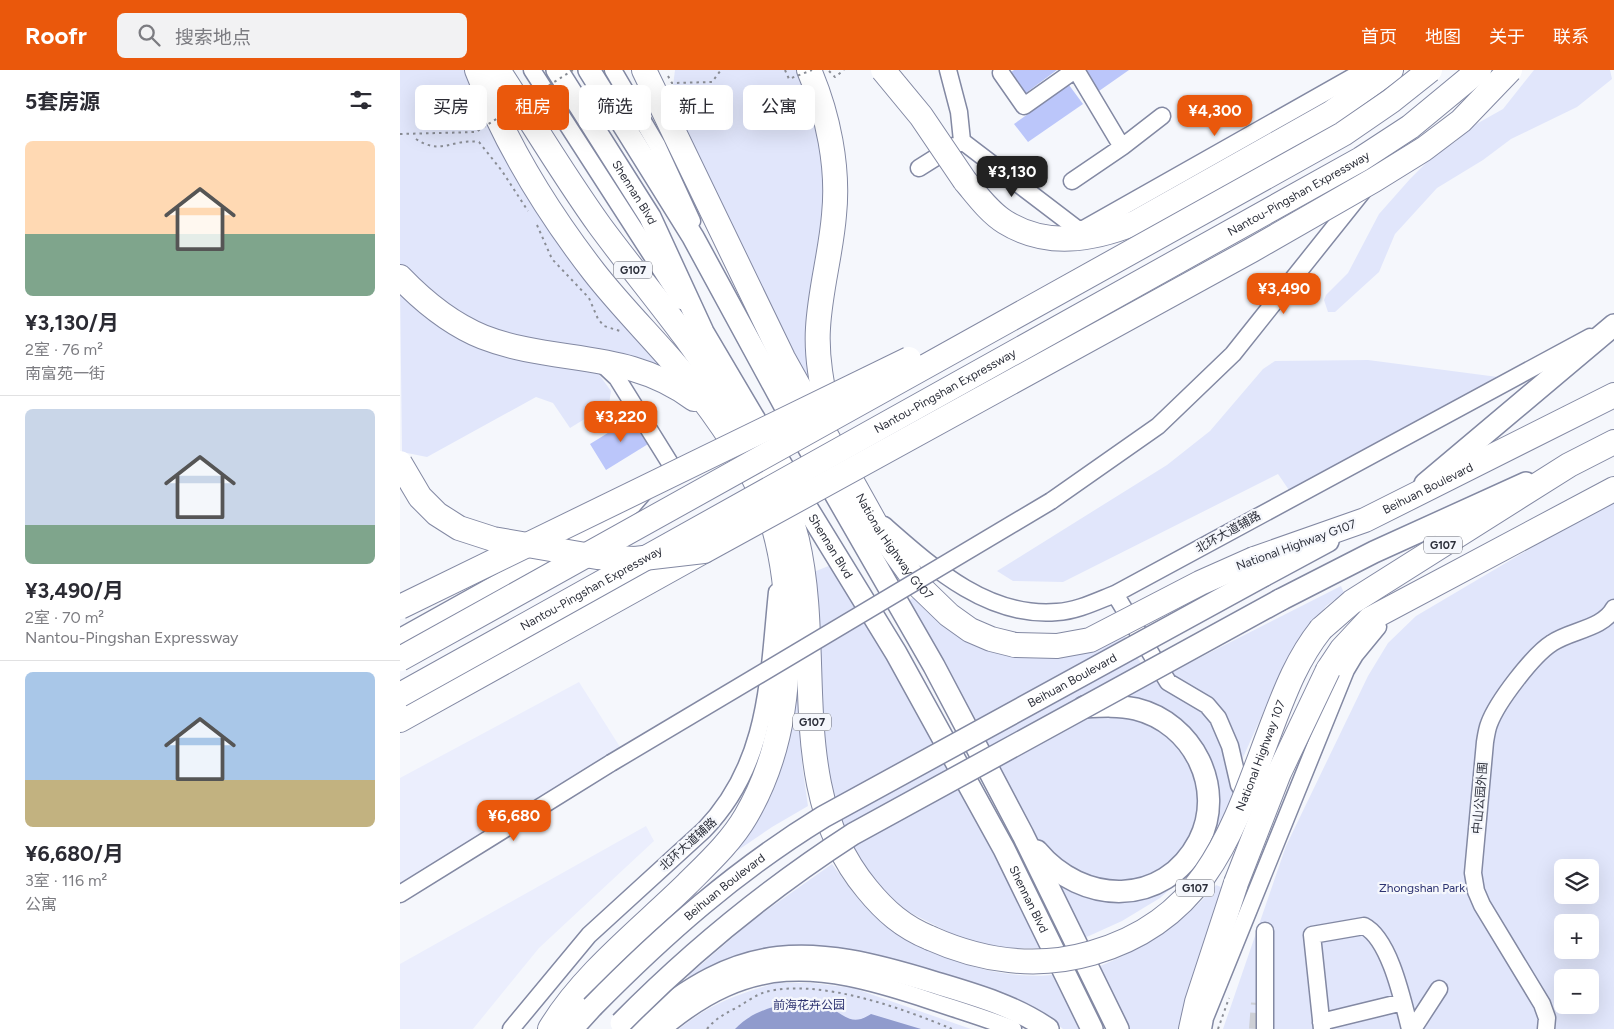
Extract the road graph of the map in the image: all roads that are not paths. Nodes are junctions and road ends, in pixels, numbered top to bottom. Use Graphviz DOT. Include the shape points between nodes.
graph roads {
  1 [pos="477,70"];
  2 [pos="498,70"];
  3 [pos="532,70"];
  4 [pos="557,70"];
  5 [pos="589,70"];
  6 [pos="613,70"];
  7 [pos="644,70"];
  8 [pos="810,70"];
  9 [pos="883,70"];
  10 [pos="893,70"];
  11 [pos="948,70"];
  12 [pos="1076,70"];
  13 [pos="1365,70"];
  14 [pos="1391,70"];
  15 [pos="1430,70"];
  16 [pos="1460,70"];
  17 [pos="1479,70"];
  18 [pos="1510,70"];
  19 [pos="1001,71"];
  20 [pos="1162,116"];
  21 [pos="956,145"];
  22 [pos="1122,147"];
  23 [pos="920,168"];
  24 [pos="1072,181"];
  25 [pos="400,277"];
  26 [pos="721,287"];
  27 [pos="1042,302"];
  28 [pos="1614,324"];
  29 [pos="703,332"];
  30 [pos="595,359"];
  31 [pos="1614,395"];
  32 [pos="715,417"];
  33 [pos="729,438"];
  34 [pos="1614,442"];
  35 [pos="840,462"];
  36 [pos="400,463"];
  37 [pos="1568,465"];
  38 [pos="673,468"];
  39 [pos="769,468"];
  40 [pos="854,487"];
  41 [pos="1614,489"];
  42 [pos="1404,501"];
  43 [pos="804,503"];
  44 [pos="1365,520"];
  45 [pos="704,551"];
  46 [pos="779,552"];
  47 [pos="1258,567"];
  48 [pos="1432,586"];
  49 [pos="1115,594"];
  50 [pos="400,607"];
  51 [pos="1614,608"];
  52 [pos="400,637"];
  53 [pos="400,659"];
  54 [pos="400,695"];
  55 [pos="1084,707"];
  56 [pos="400,720"];
  57 [pos="1288,812"];
  58 [pos="1023,834"];
  59 [pos="400,894"];
  60 [pos="1265,931"];
  61 [pos="1439,989"];
  62 [pos="1403,1002"];
  63 [pos="1322,1026"];
  64 [pos="625,1027"];
  65 [pos="511,1029"];
  66 [pos="550,1029"];
  67 [pos="572,1029"];
  68 [pos="663,1029"];
  69 [pos="1013,1029"];
  70 [pos="1048,1029"];
  71 [pos="1092,1029"];
  72 [pos="1118,1029"];
  73 [pos="1191,1029"];
  74 [pos="1203,1029"];
  75 [pos="1265,1029"];
  76 [pos="1412,1029"];
  77 [pos="1546,1029"];
  1 -- 32 [label="highway" via="505,135 547,206 595,273 683,374"];
  2 -- 39 [label="highway, G107" via="600,226 705,366"];
  3 -- 29 [label="street" via="668,283"];
  4 -- 29 [label="main road, Shennan Blvd" via="650,217"];
  5 -- 26 [label="main road, Shennan Blvd" via="664,188"];
  6 -- 26 [label="street" via="657,145"];
  7 -- 35 [label="highway, National Highway G107" via="751,294"];
  8 -- 35 [label="highway" via="833,156 834,214 818,330 821,377"];
  9 -- 14 [label="highway, bridge" via="965,181 1005,222 1030,234 1055,239 1081,239 1135,223 1331,113"];
  10 -- 21 [label="street"];
  11 -- 21 [label="street" via="959,112"];
  12 -- 19 [label="street" via="1024,106"];
  12 -- 22 [label="street"];
  13 -- 21 [label="street" via="1080,231"];
  15 -- 27 [label="highway, bridge" via="1343,134"];
  16 -- 59 [label="street, bridge" via="1233,354 1158,426 1051,501 611,763"];
  17 -- 54 [label="highway, Nantou-Pingshan Expressway, bridge" via="1410,128 1361,159"];
  18 -- 45 [label="highway, bridge" via="1461,121 1374,180"];
  20 -- 22 [label="street"];
  21 -- 23 [label="street"];
  22 -- 24 [label="street"];
  25 -- 30 [label="highway" via="436,310 485,338"];
  26 -- 58 [label="main road, Shennan Blvd" via="791,418 934,666"];
  27 -- 50 [label="highway, bridge" via="899,363"];
  27 -- 53 [label="highway, bridge"];
  28 -- 42 [label="main road, 北环大道辅路"];
  28 -- 49 [label="street, 北环大道辅路"];
  29 -- 43 [label="main road, Shennan Blvd"];
  30 -- 32 [label="highway" via="656,376 693,398"];
  30 -- 38 [label="street" via="617,378"];
  31 -- 42 [label="highway, Beihuan Boulevard"];
  32 -- 33 [label="highway"];
  33 -- 38 [label="street"];
  33 -- 46 [label="highway" via="766,505"];
  34 -- 37 [label="highway, G107"];
  35 -- 40 [label="highway, National Highway G107"];
  36 -- 45 [label="highway, bridge" via="420,497 437,514 459,528 493,540 616,558 644,559"];
  37 -- 39 [label="highway, National Highway 107 / G107, bridge" via="1352,602 1321,629 1297,663 1222,850 1199,883 1172,911 1118,944 1081,956 1021,961 982,956 911,930 875,899 842,856 829,825 815,766 806,606 799,554 784,502"];
  37 -- 55 [label="main road, bridge" via="1374,552"];
  38 -- 52 [label="street" via="621,514"];
  39 -- 43 [label="highway"];
  40 -- 47 [label="highway, National Highway G107, bridge" via="903,565 933,601 970,630 1015,645 1057,646 1090,640 1200,583"];
  40 -- 49 [label="street, 北环大道辅路" via="883,524 930,564 982,598 1031,612 1058,612"];
  41 -- 48 [label="highway"];
  42 -- 44 [label="highway, Beihuan Boulevard"];
  43 -- 71 [label="main road, Shennan Blvd" via="896,653 1004,849"];
  44 -- 47 [label="highway, National Highway G107"];
  45 -- 56 [label="highway"];
  46 -- 65 [label="street, 北环大道辅路" via="769,689 753,750 734,794 704,830 589,935"];
  46 -- 66 [label="highway" via="787,611 784,703 772,756 756,797 718,854 576,991"];
  47 -- 67 [label="main road, Beihuan Boulevard, bridge" via="789,838 687,915"];
  48 -- 57 [label="street" via="1378,628 1355,655"];
  48 -- 73 [label="highway, bridge" via="1370,619 1328,670 1279,773 1236,883"];
  49 -- 57 [label="street" via="1168,682 1206,705 1218,718 1228,740 1242,790"];
  51 -- 77 [label="street, 中山公园外围" via="1601,622 1553,642 1537,656 1497,707 1484,742 1473,873 1476,891 1542,1004 1547,1018"];
  55 -- 58 [label="main road" via="1112,705 1138,709 1163,720 1182,734 1197,754 1206,777 1209,802 1198,841 1185,861 1167,876 1134,890 1116,892 1098,890 1066,878 1042,858"];
  55 -- 64 [label="main road, bridge" via="885,814 818,856 696,951"];
  57 -- 74 [label="street" via="1212,999"];
  58 -- 72 [label="main road, Shennan Blvd"];
  60 -- 75 [label="street"];
  61 -- 76 [label="street"];
  62 -- 63 [label="street"];
  62 -- 63 [label="street" via="1394,969 1372,930 1364,926 1312,935"];
  62 -- 76 [label="street"];
  64 -- 70 [label="main road" via="725,971 759,960 792,955 825,956 887,968 1000,1004"];
  68 -- 69 [label="street" via="683,1012 726,986 753,978 810,972 871,982"];
}
